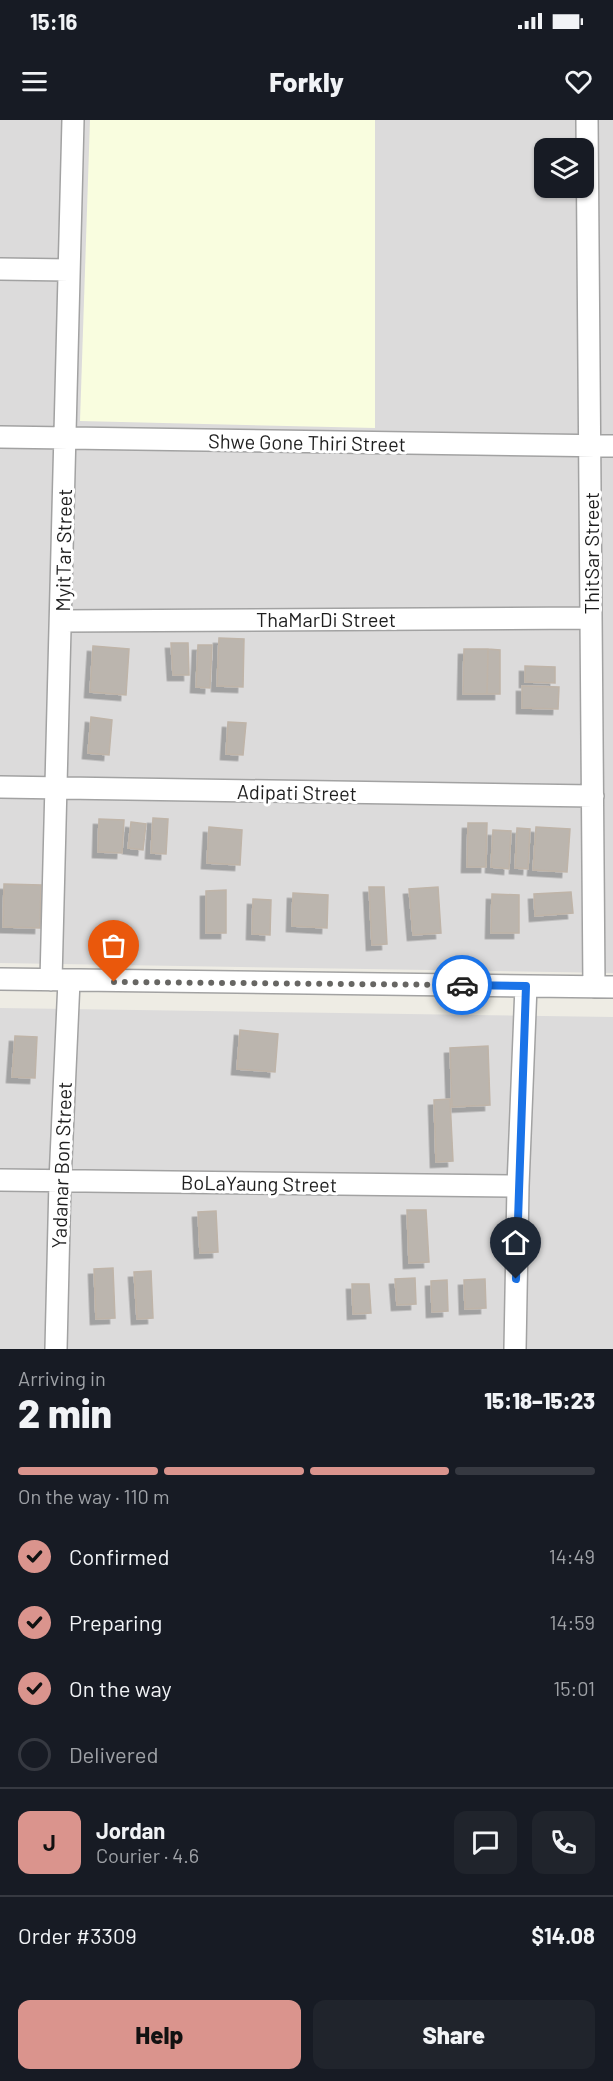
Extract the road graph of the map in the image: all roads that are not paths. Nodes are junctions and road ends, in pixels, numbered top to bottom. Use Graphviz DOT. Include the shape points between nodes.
graph roads {
  1 [pos="73,120"];
  2 [pos="587,120"];
  3 [pos="0,269"];
  4 [pos="69,270"];
  5 [pos="0,437"];
  6 [pos="65,438"];
  7 [pos="590,446"];
  8 [pos="613,446"];
  9 [pos="591,618"];
  10 [pos="61,621"];
  11 [pos="0,787"];
  12 [pos="56,788"];
  13 [pos="593,796"];
  14 [pos="0,979"];
  15 [pos="60,981"];
  16 [pos="526,986"];
  17 [pos="604,987"];
  18 [pos="0,1180"];
  19 [pos="60,1180"];
  20 [pos="518,1186"];
  21 [pos="57,1349"];
  22 [pos="515,1349"];
  1 -- 4 [label="street, MyitTar Street"];
  2 -- 7 [label="street, ThitSar Street"];
  3 -- 4 [label="street"];
  4 -- 6 [label="street, MyitTar Street"];
  5 -- 6 [label="street, Shwe Gone Thiri Street"];
  6 -- 7 [label="street, Shwe Gone Thiri Street"];
  6 -- 10 [label="street, MyitTar Street"];
  7 -- 8 [label="street, Shwe Gone Thiri Street"];
  7 -- 9 [label="street, ThitSar Street"];
  9 -- 10 [label="street, ThaMarDi Street"];
  9 -- 13 [label="street, ThitSar Street"];
  10 -- 12 [label="street, MyitTar Street"];
  11 -- 12 [label="street, Adipati Street"];
  12 -- 13 [label="street, Adipati Street"];
  12 -- 15 [label="street, MyitTar Street"];
  13 -- 17 [label="street, ThitSar Street"];
  14 -- 15 [label="street"];
  15 -- 16 [label="street"];
  15 -- 19 [label="street, Yadanar Bon Street"];
  16 -- 17 [label="street"];
  16 -- 20 [label="street"];
  18 -- 19 [label="street, BoLaYaung Street"];
  19 -- 20 [label="street, BoLaYaung Street"];
  19 -- 21 [label="street, Yadanar Bon Street"];
  20 -- 22 [label="street"];
}
